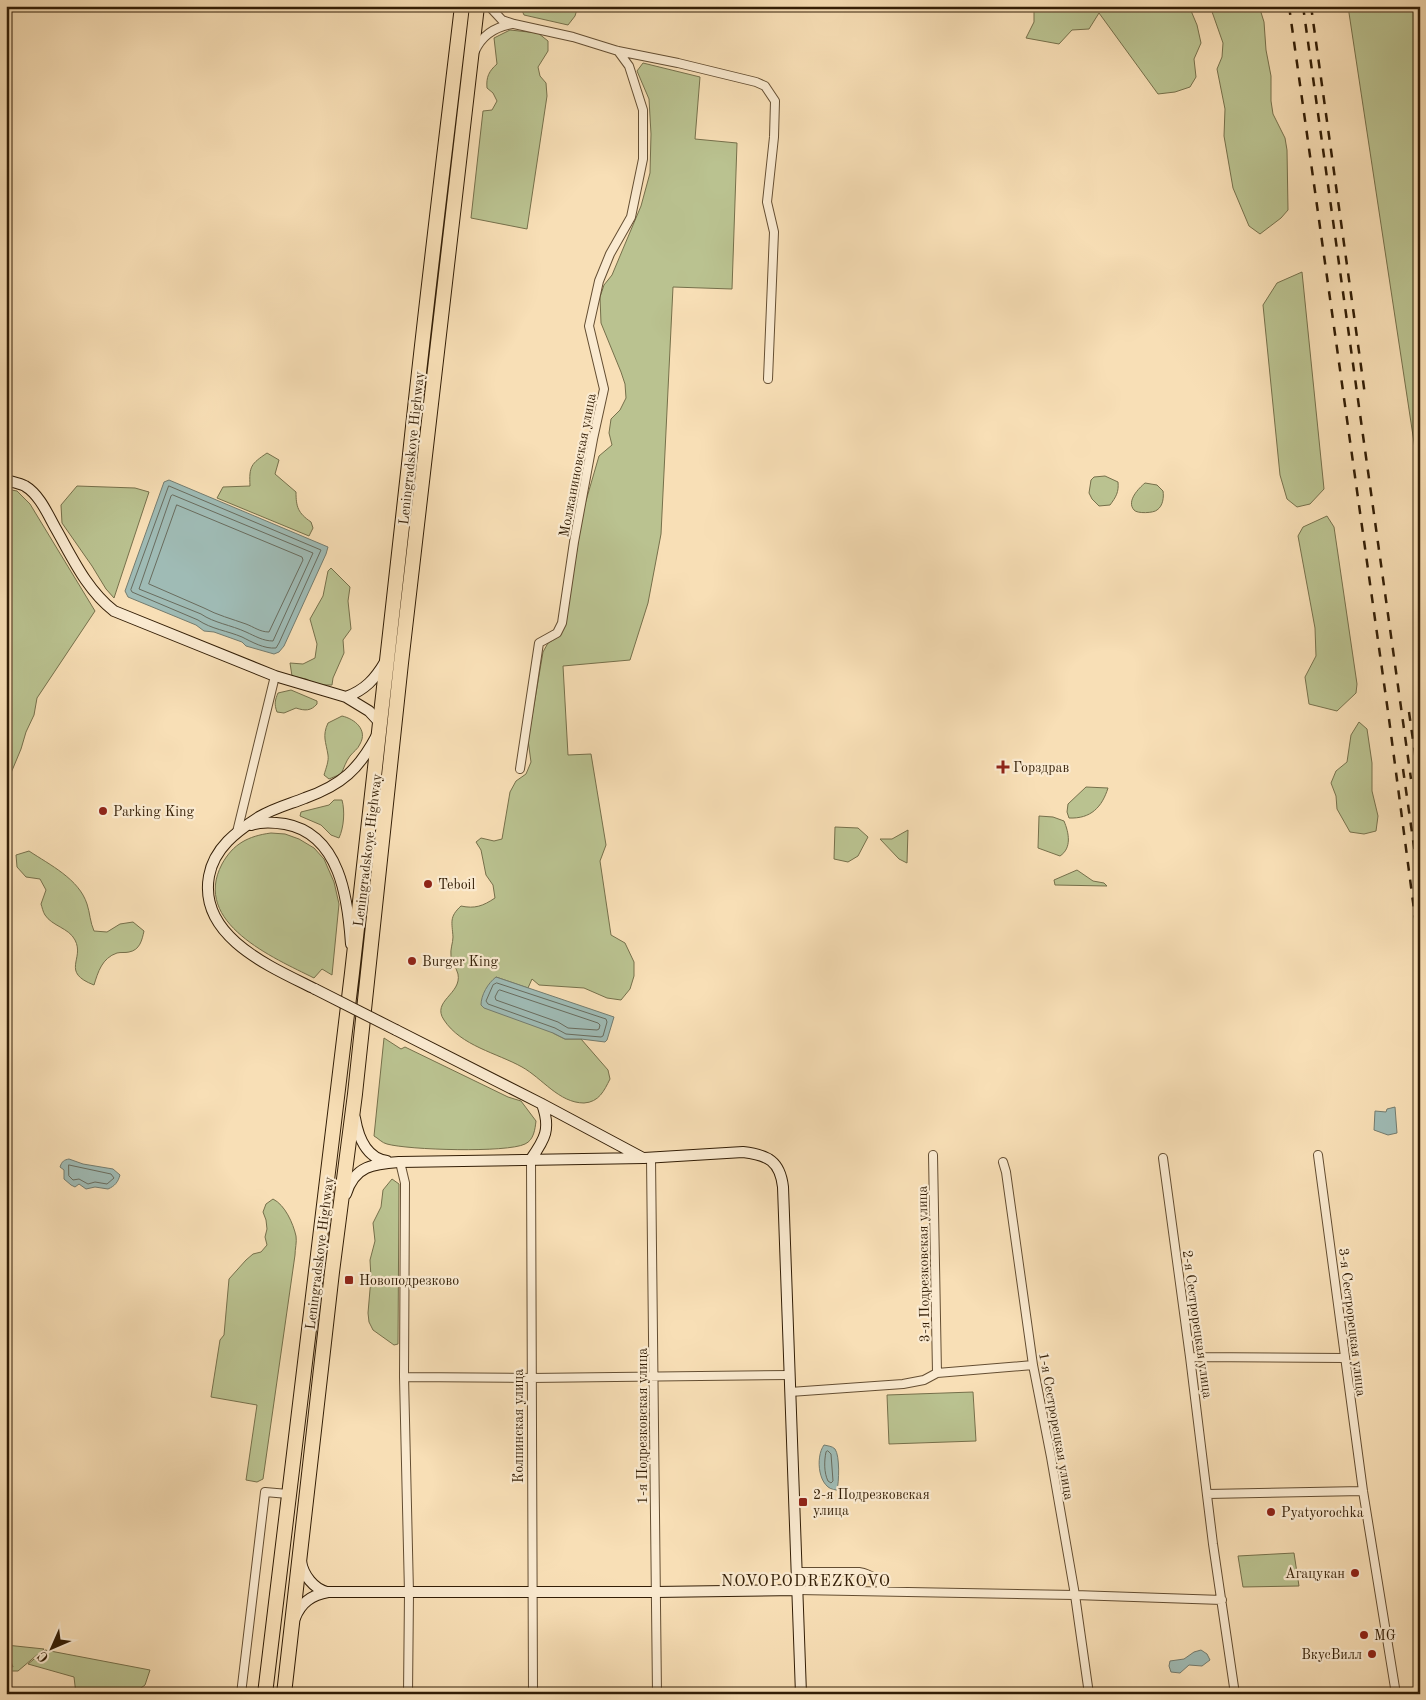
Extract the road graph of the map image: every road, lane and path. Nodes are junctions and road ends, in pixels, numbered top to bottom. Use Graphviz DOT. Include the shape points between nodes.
graph roads {
  1 [pos="462,6"];
  2 [pos="477,6"];
  3 [pos="489,6"];
  4 [pos="514,24"];
  5 [pos="618,51"];
  6 [pos="470,68"];
  7 [pos="768,379"];
  8 [pos="6,480"];
  9 [pos="388,656"];
  10 [pos="275,676"];
  11 [pos="346,697"];
  12 [pos="381,726"];
  13 [pos="520,769"];
  14 [pos="241,829"];
  15 [pos="353,971"];
  16 [pos="355,1094"];
  17 [pos="542,1104"];
  18 [pos="933,1155"];
  19 [pos="1318,1155"];
  20 [pos="647,1158"];
  21 [pos="1163,1158"];
  22 [pos="530,1159"];
  23 [pos="400,1162"];
  24 [pos="1003,1162"];
  25 [pos="341,1209"];
  26 [pos="1190,1357"];
  27 [pos="1345,1358"];
  28 [pos="1033,1366"];
  29 [pos="937,1373"];
  30 [pos="654,1376"];
  31 [pos="790,1376"];
  32 [pos="404,1377"];
  33 [pos="530,1378"];
  34 [pos="790,1392"];
  35 [pos="1363,1491"];
  36 [pos="288,1494"];
  37 [pos="1207,1494"];
  38 [pos="300,1553"];
  39 [pos="797,1572"];
  40 [pos="798,1590"];
  41 [pos="884,1591"];
  42 [pos="328,1592"];
  43 [pos="409,1592"];
  44 [pos="532,1592"];
  45 [pos="655,1592"];
  46 [pos="1075,1595"];
  47 [pos="1222,1600"];
  48 [pos="292,1629"];
  49 [pos="241,1694"];
  50 [pos="266,1694"];
  51 [pos="284,1694"];
  52 [pos="408,1694"];
  53 [pos="533,1694"];
  54 [pos="657,1694"];
  55 [pos="801,1694"];
  56 [pos="1089,1694"];
  57 [pos="1235,1694"];
  58 [pos="1396,1694"];
  1 -- 9 [label="highway, Leningradskoye Highway"];
  2 -- 6 [label="highway, Leningradskoye Highway"];
  3 -- 4 [label="street" via="502,20"];
  4 -- 5 [label="street"];
  4 -- 6 [label="street" via="504,25 487,35 478,46"];
  5 -- 7 [label="street" via="756,82 765,86 775,100 767,202 774,232"];
  5 -- 13 [label="street, Молжаниновская улица" via="629,66 643,110 643,160 631,217 599,281 589,326 604,389 562,623 557,632 539,643"];
  6 -- 16 [label="highway, Leningradskoye Highway" via="400,663"];
  8 -- 10 [label="street" via="25,486 35,495 83,576 114,612"];
  9 -- 11 [label="street" via="371,683"];
  9 -- 12 [label="highway, Leningradskoye Highway"];
  10 -- 11 [label="street"];
  10 -- 14 [label="street"];
  11 -- 12 [label="street" via="369,711"];
  12 -- 14 [label="street" via="365,757 339,782 270,811"];
  12 -- 15 [label="highway, Leningradskoye Highway"];
  14 -- 15 [label="street" via="258,823 292,825 313,837 330,856 346,899"];
  14 -- 17 [label="street, bridge" via="222,849 210,872 207,887 213,915 243,948 276,969"];
  15 -- 36 [label="highway, Leningradskoye Highway"];
  16 -- 23 [label="street" via="356,1124 364,1146 376,1158"];
  16 -- 25 [label="highway, Leningradskoye Highway"];
  17 -- 20 [label="street"];
  17 -- 22 [label="street" via="546,1114 546,1133"];
  18 -- 29 [label="street, 3-я Подрезковская улица"];
  19 -- 27 [label="street, 3-я Сестрорецкая улица"];
  20 -- 22 [label="street"];
  20 -- 30 [label="street, 1-я Подрезковская улица"];
  20 -- 31 [label="street" via="743,1152 766,1158 779,1168 782,1177"];
  21 -- 26 [label="street, 2-я Сестрорецкая улица"];
  22 -- 23 [label="street"];
  22 -- 33 [label="street, Колпинская улица"];
  23 -- 25 [label="street" via="376,1164 361,1170 348,1186"];
  23 -- 32 [label="street" via="405,1183"];
  24 -- 28 [label="street, 1-я Сестрорецкая улица"];
  25 -- 38 [label="highway, Leningradskoye Highway"];
  26 -- 27 [label="street"];
  26 -- 37 [label="street, 2-я Сестрорецкая улица"];
  27 -- 35 [label="street, 3-я Сестрорецкая улица"];
  28 -- 29 [label="street"];
  28 -- 46 [label="street, 1-я Сестрорецкая улица"];
  29 -- 34 [label="street" via="924,1380 903,1384"];
  30 -- 31 [label="street"];
  30 -- 33 [label="street"];
  30 -- 45 [label="street, 1-я Подрезковская улица"];
  31 -- 34 [label="street"];
  32 -- 33 [label="street"];
  32 -- 43 [label="street"];
  33 -- 44 [label="street, Колпинская улица"];
  34 -- 39 [label="street"];
  35 -- 37 [label="street"];
  35 -- 58 [label="street, 3-я Сестрорецкая улица"];
  36 -- 49 [label="street" via="264,1492"];
  36 -- 50 [label="highway, Leningradskoye Highway"];
  37 -- 47 [label="street, 2-я Сестрорецкая улица"];
  38 -- 42 [label="street" via="310,1581"];
  38 -- 48 [label="highway, Leningradskoye Highway"];
  39 -- 40 [label="street"];
  39 -- 41 [label="street" via="859,1572 879,1582"];
  40 -- 41 [label="street"];
  40 -- 45 [label="street"];
  40 -- 55 [label="street"];
  41 -- 46 [label="street"];
  42 -- 43 [label="street"];
  42 -- 48 [label="street" via="304,1603 296,1614"];
  43 -- 44 [label="street"];
  43 -- 52 [label="street"];
  44 -- 45 [label="street"];
  44 -- 53 [label="street, Колпинская улица"];
  45 -- 54 [label="street, 1-я Подрезковская улица"];
  46 -- 47 [label="street"];
  46 -- 56 [label="street, 1-я Сестрорецкая улица"];
  47 -- 57 [label="street, 2-я Сестрорецкая улица"];
  48 -- 51 [label="highway, Leningradskoye Highway"];
}
